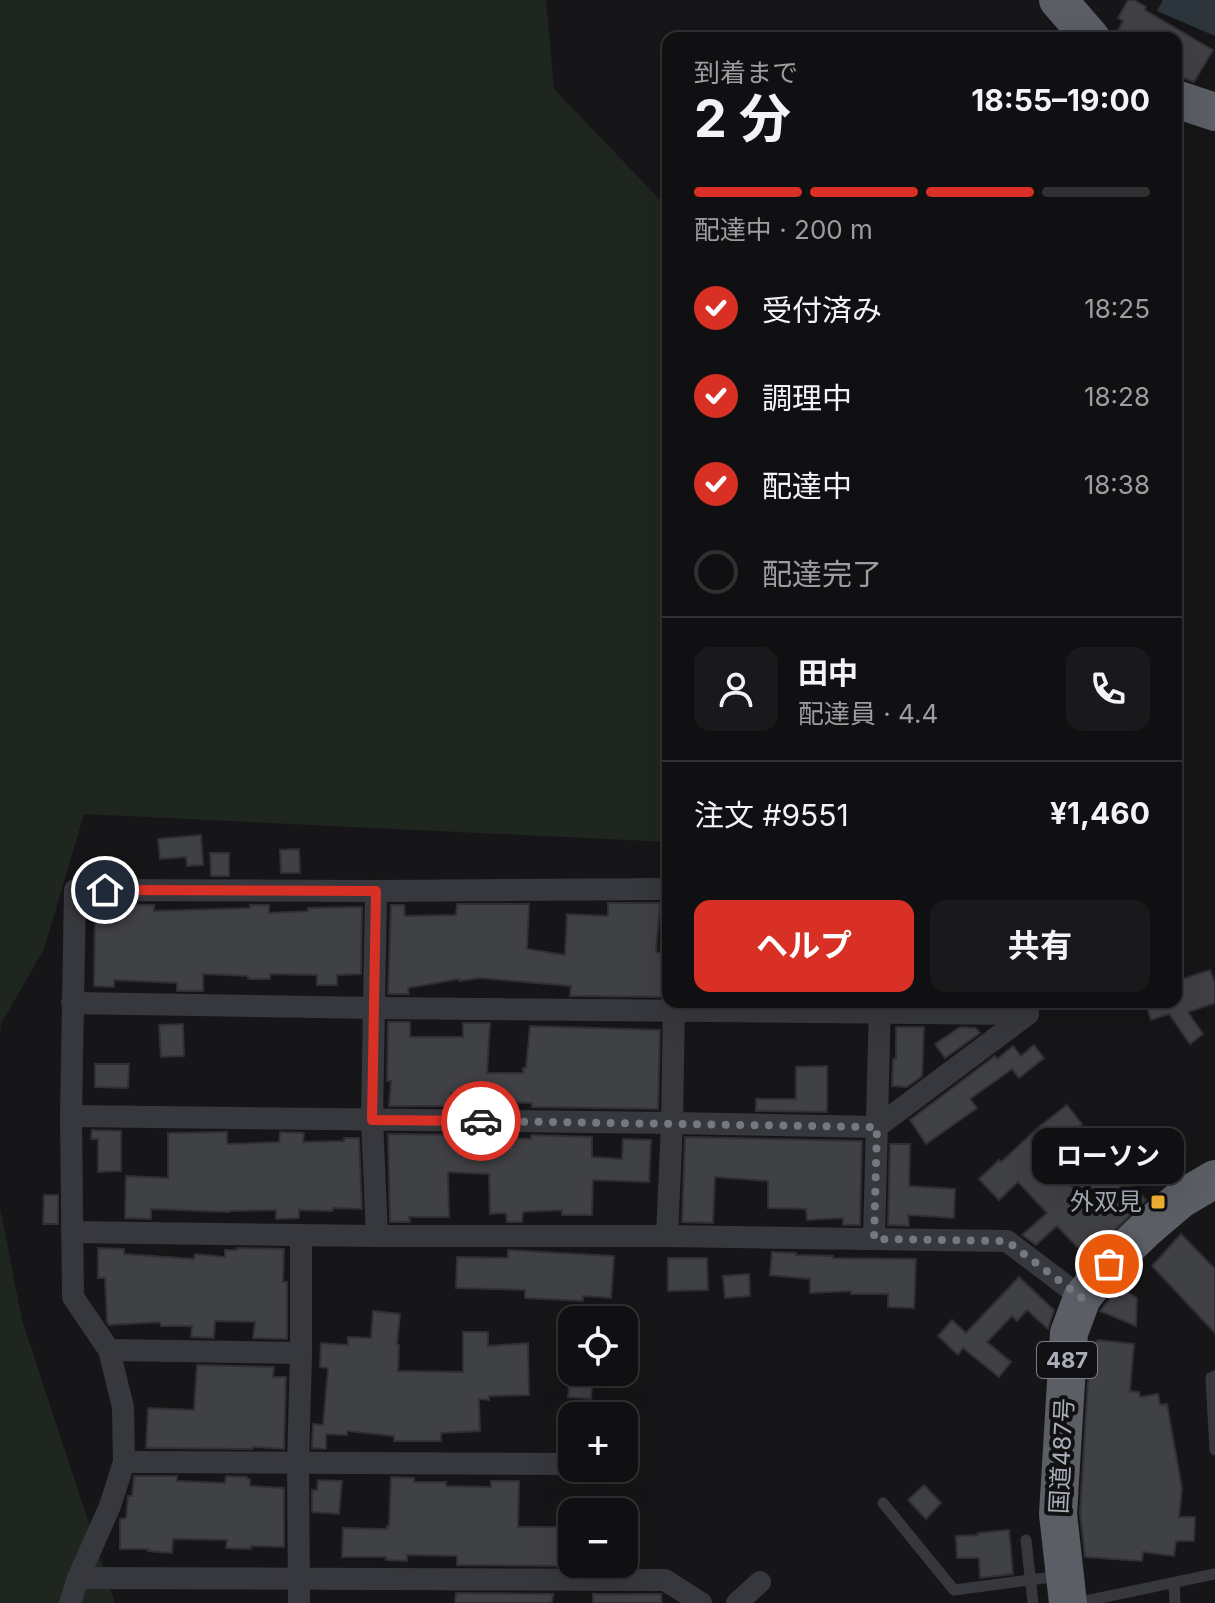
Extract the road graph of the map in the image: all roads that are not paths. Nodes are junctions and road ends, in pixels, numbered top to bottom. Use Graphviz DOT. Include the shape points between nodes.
graph roads {
  1 [pos="1058,0"];
  2 [pos="1086,32"];
  3 [pos="1182,101"];
  4 [pos="1215,112"];
  5 [pos="662,889"];
  6 [pos="376,891"];
  7 [pos="72,1003"];
  8 [pos="662,1006"];
  9 [pos="374,1008"];
  10 [pos="674,1008"];
  11 [pos="880,1008"];
  12 [pos="901,1008"];
  13 [pos="71,1116"];
  14 [pos="372,1120"];
  15 [pos="672,1123"];
  16 [pos="877,1127"];
  17 [pos="1215,1179"];
  18 [pos="72,1232"];
  19 [pos="301,1235"];
  20 [pos="377,1236"];
  21 [pos="667,1236"];
  22 [pos="874,1239"];
  23 [pos="1082,1298"];
  24 [pos="109,1350"];
  25 [pos="301,1353"];
  26 [pos="1215,1376"];
  27 [pos="1215,1450"];
  28 [pos="124,1462"];
  29 [pos="298,1464"];
  30 [pos="558,1464"];
  31 [pos="883,1503"];
  32 [pos="1026,1540"];
  33 [pos="1215,1574"];
  34 [pos="78,1578"];
  35 [pos="300,1578"];
  36 [pos="760,1582"];
  37 [pos="1174,1583"];
  38 [pos="1060,1590"];
  39 [pos="1129,1598"];
  40 [pos="70,1603"];
  41 [pos="299,1603"];
  42 [pos="701,1603"];
  43 [pos="737,1603"];
  44 [pos="1033,1603"];
  45 [pos="1175,1603"];
  1 -- 2 [label="highway"];
  3 -- 4 [label="highway"];
  5 -- 6 [label="street"];
  6 -- 7 [label="street" via="75,890"];
  6 -- 9 [label="street"];
  7 -- 9 [label="street"];
  7 -- 13 [label="street"];
  8 -- 9 [label="street"];
  9 -- 14 [label="street"];
  10 -- 15 [label="street"];
  11 -- 16 [label="street"];
  12 -- 16 [label="street" via="1028,1014"];
  13 -- 14 [label="street"];
  13 -- 18 [label="street"];
  14 -- 15 [label="street"];
  14 -- 20 [label="street"];
  15 -- 16 [label="street"];
  15 -- 21 [label="street"];
  16 -- 22 [label="street"];
  17 -- 23 [label="highway, 国道487号 / 487" via="1148,1227"];
  18 -- 19 [label="street"];
  18 -- 24 [label="street" via="73,1297"];
  19 -- 20 [label="street"];
  19 -- 25 [label="street"];
  20 -- 21 [label="street"];
  21 -- 22 [label="street"];
  22 -- 23 [label="street" via="1007,1241"];
  23 -- 38 [label="highway, 国道487号 / 487" via="1069,1333 1058,1514"];
  24 -- 25 [label="street"];
  24 -- 28 [label="street" via="123,1407"];
  25 -- 29 [label="street"];
  26 -- 27 [label="lane"];
  28 -- 29 [label="street"];
  28 -- 34 [label="street"];
  29 -- 30 [label="street"];
  29 -- 35 [label="street"];
  31 -- 38 [label="lane" via="954,1590"];
  32 -- 38 [label="lane"];
  33 -- 37 [label="lane"];
  34 -- 35 [label="street"];
  34 -- 40 [label="street"];
  35 -- 41 [label="street"];
  35 -- 42 [label="street" via="665,1580"];
  36 -- 43 [label="street"];
  37 -- 39 [label="lane"];
  37 -- 45 [label="lane"];
  38 -- 39 [label="lane"];
  38 -- 44 [label="lane"];
}
